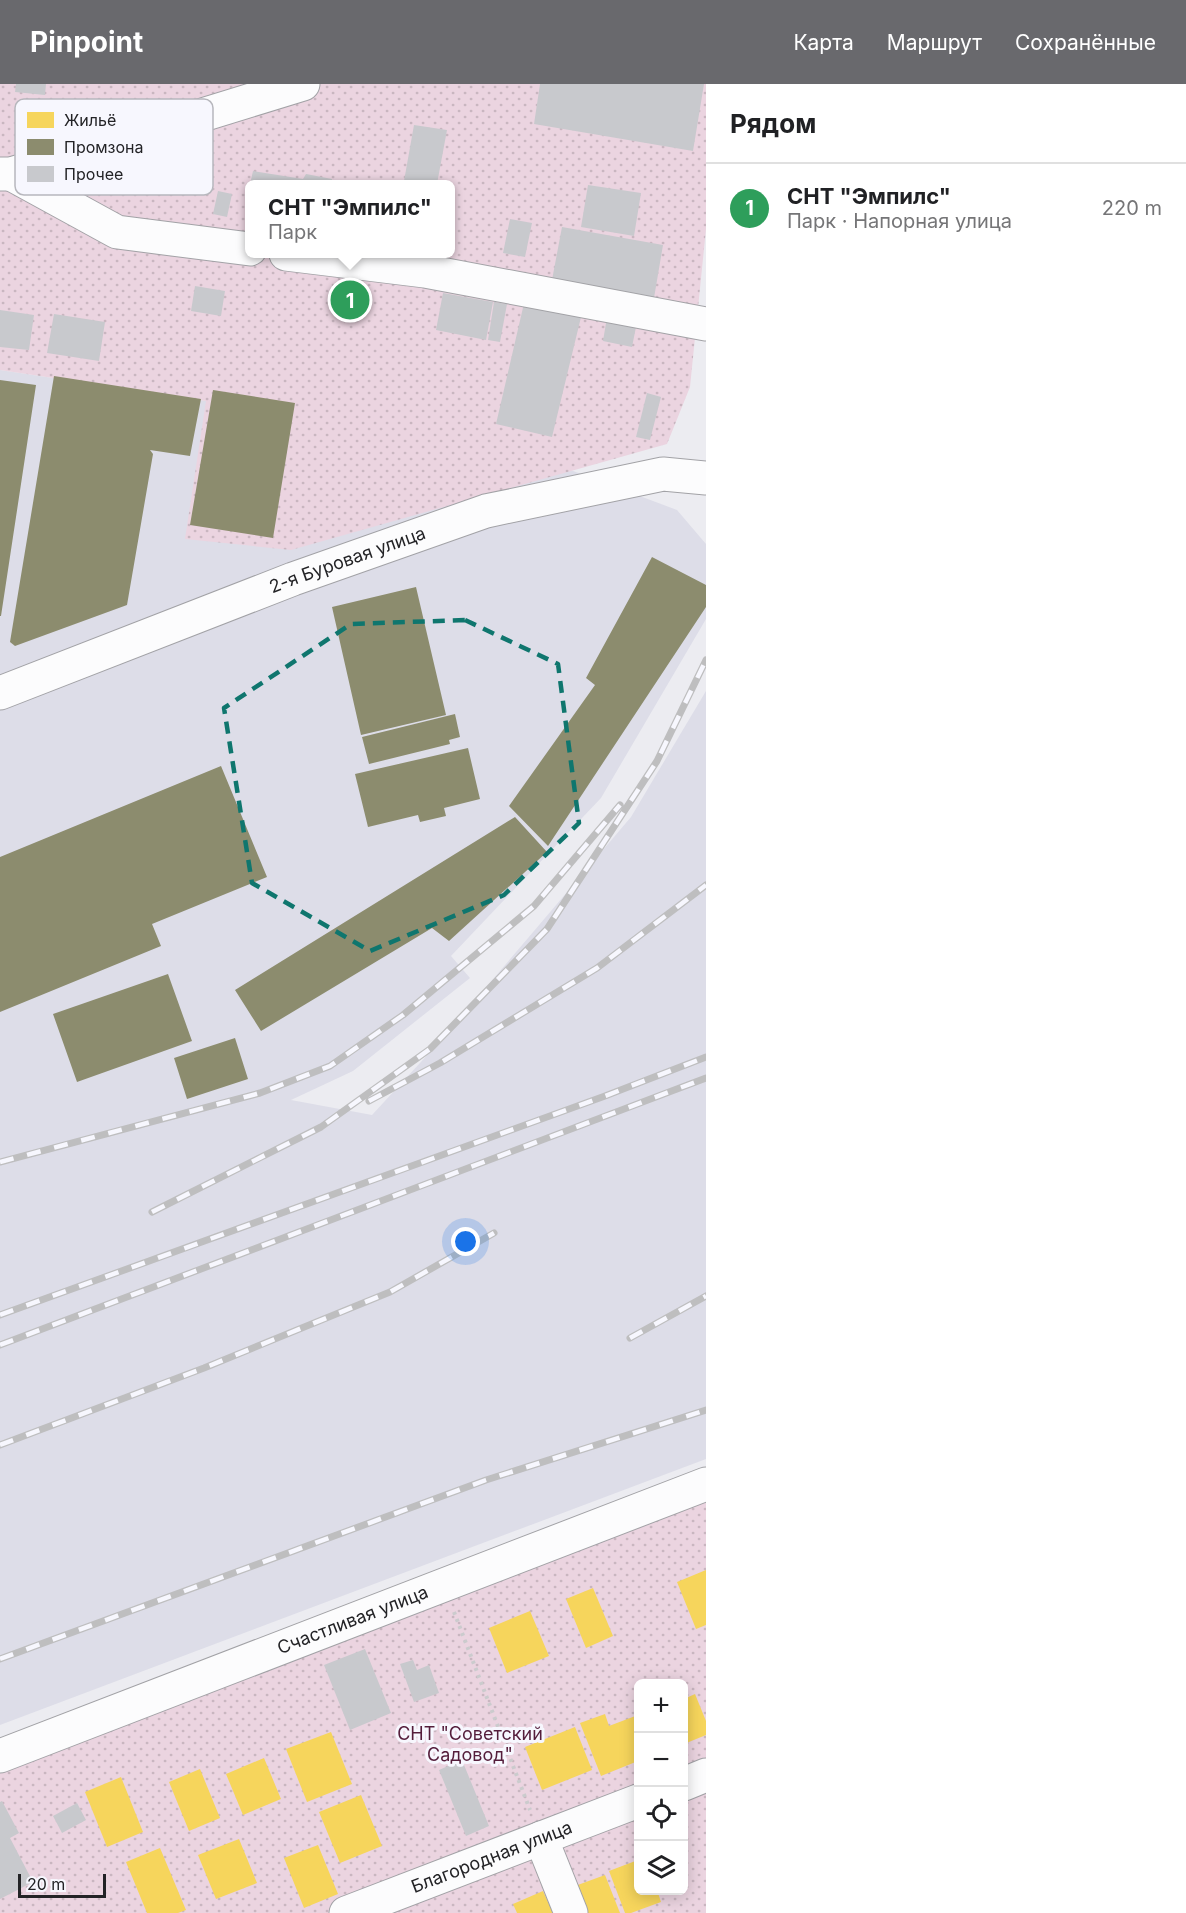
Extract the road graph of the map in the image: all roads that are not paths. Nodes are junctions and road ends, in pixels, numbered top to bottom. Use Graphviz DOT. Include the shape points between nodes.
graph roads {
  1 [pos="303,84"];
  2 [pos="213,111"];
  3 [pos="46,195"];
  4 [pos="245,248"];
  5 [pos="319,258"];
  6 [pos="706,324"];
  7 [pos="706,478"];
  8 [pos="0,693"];
  9 [pos="706,1484"];
  10 [pos="0,1756"];
  11 [pos="706,1775"];
  12 [pos="688,1782"];
  13 [pos="634,1803"];
  14 [pos="541,1838"];
  15 [pos="346,1913"];
  16 [pos="571,1913"];
  1 -- 2 [label="street"];
  3 -- 4 [label="street" via="117,232"];
  5 -- 6 [label="street" via="425,271"];
  7 -- 8 [label="street, 2-я Буровая улица" via="663,474 486,510 294,579"];
  9 -- 10 [label="street, Счастливая улица"];
  11 -- 12 [label="street"];
  13 -- 14 [label="street, Благородная улица"];
  14 -- 15 [label="street, Благородная улица"];
  14 -- 16 [label="street"];
}
